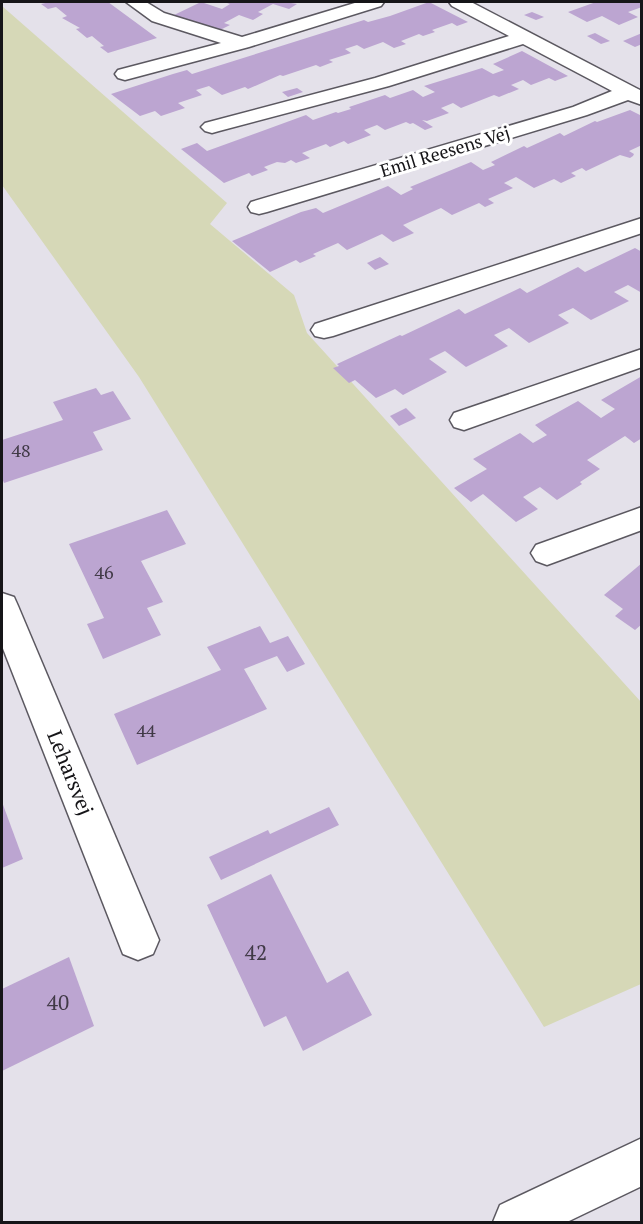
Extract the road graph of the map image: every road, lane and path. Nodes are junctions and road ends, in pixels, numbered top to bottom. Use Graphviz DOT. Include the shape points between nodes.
graph roads {
  1 [pos="162,2"];
  2 [pos="375,2"];
  3 [pos="458,2"];
  4 [pos="139,4"];
  5 [pos="526,37"];
  6 [pos="242,44"];
  7 [pos="125,74"];
  8 [pos="635,95"];
  9 [pos="212,127"];
  10 [pos="259,207"];
  11 [pos="642,225"];
  12 [pos="324,330"];
  13 [pos="642,357"];
  14 [pos="464,420"];
  15 [pos="642,518"];
  16 [pos="547,553"];
  17 [pos="2,606"];
  18 [pos="138,940"];
  19 [pos="642,1161"];
  20 [pos="517,1222"];
  1 -- 4 [label="street"];
  2 -- 6 [label="street"];
  3 -- 5 [label="street, Emil Reesens Vej"];
  4 -- 6 [label="street" via="158,17"];
  5 -- 8 [label="street, Emil Reesens Vej"];
  5 -- 9 [label="street"];
  6 -- 7 [label="street"];
  8 -- 10 [label="street, Emil Reesens Vej"];
  11 -- 12 [label="street"];
  13 -- 14 [label="street"];
  15 -- 16 [label="street"];
  17 -- 18 [label="street, Leharsvej"];
  19 -- 20 [label="street"];
}
